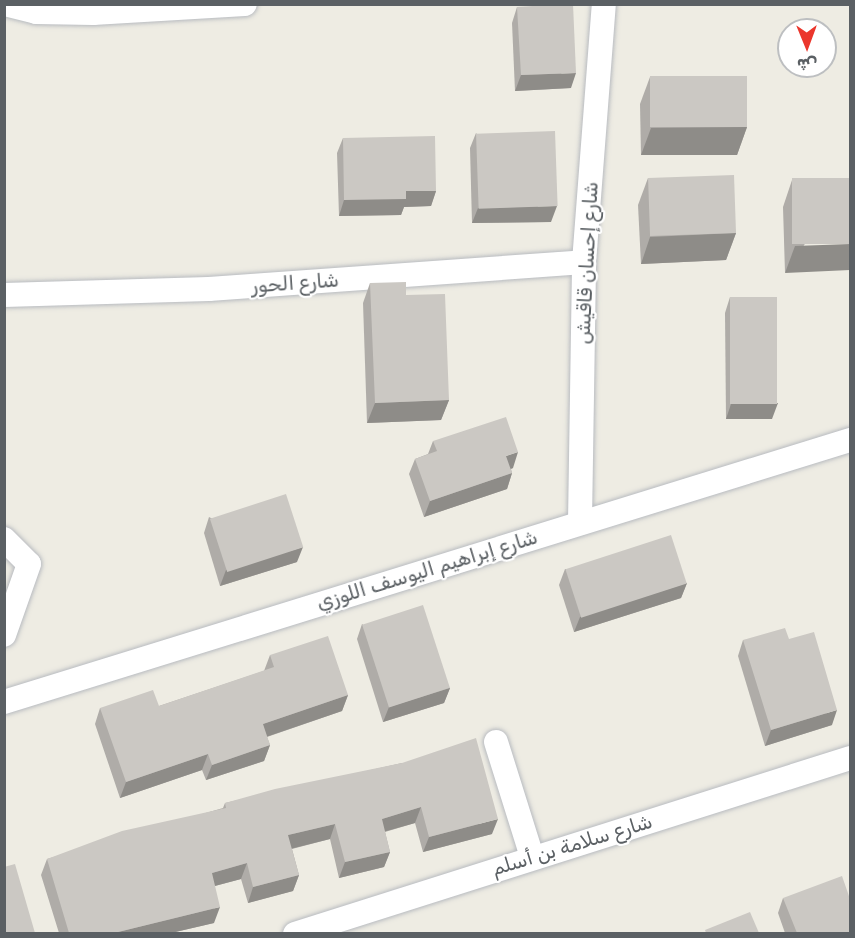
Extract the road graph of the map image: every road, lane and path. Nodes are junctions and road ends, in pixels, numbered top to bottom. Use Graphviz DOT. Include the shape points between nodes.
graph roads {
  1 [pos="4,4"];
  2 [pos="246,4"];
  3 [pos="604,4"];
  4 [pos="584,262"];
  5 [pos="4,295"];
  6 [pos="850,440"];
  7 [pos="580,522"];
  8 [pos="4,539"];
  9 [pos="4,635"];
  10 [pos="4,702"];
  11 [pos="496,742"];
  12 [pos="850,758"];
  13 [pos="532,857"];
  14 [pos="295,933"];
  1 -- 2 [label="street" via="36,12 93,13"];
  3 -- 4 [label="street, شارع إحسان قاقيش"];
  4 -- 5 [label="street, شارع الحور" via="209,289"];
  4 -- 7 [label="street, شارع إحسان قاقيش"];
  6 -- 7 [label="street, شارع إبراهيم اليوسف اللوزي"];
  7 -- 10 [label="street, شارع إبراهيم اليوسف اللوزي"];
  8 -- 9 [label="street" via="29,564"];
  11 -- 13 [label="street"];
  12 -- 13 [label="street, شارع سلامة بن أسلم"];
  13 -- 14 [label="street, شارع سلامة بن أسلم"];
}
